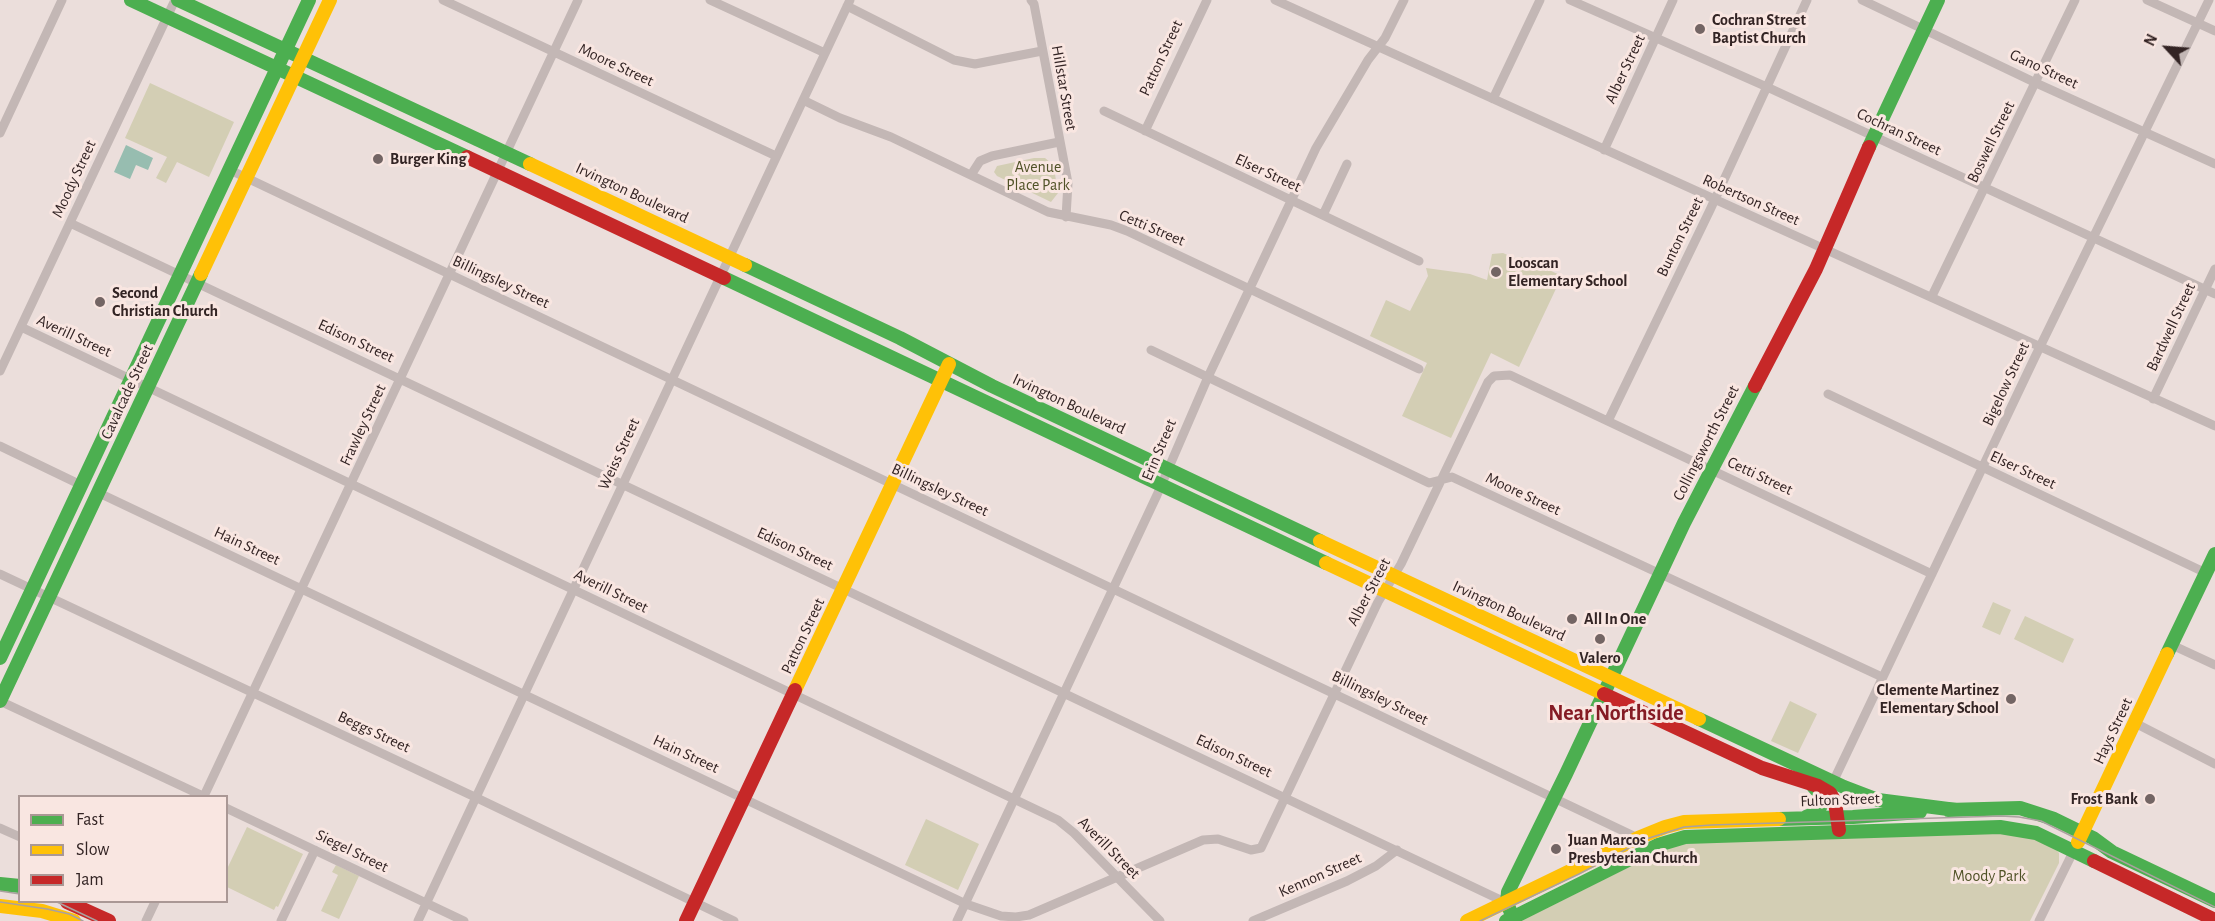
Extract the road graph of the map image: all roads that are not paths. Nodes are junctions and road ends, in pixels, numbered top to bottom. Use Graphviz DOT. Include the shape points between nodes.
graph roads {
  1 [pos="62,0"];
  2 [pos="131,0"];
  3 [pos="176,0"];
  4 [pos="309,0"];
  5 [pos="330,0"];
  6 [pos="443,0"];
  7 [pos="578,0"];
  8 [pos="710,0"];
  9 [pos="1031,0"];
  10 [pos="1207,0"];
  11 [pos="1275,0"];
  12 [pos="1404,0"];
  13 [pos="1540,0"];
  14 [pos="1570,0"];
  15 [pos="1673,0"];
  16 [pos="1807,0"];
  17 [pos="1862,0"];
  18 [pos="1938,0"];
  19 [pos="2074,0"];
  20 [pos="2147,0"];
  21 [pos="2209,0"];
  22 [pos="848,3"];
  23 [pos="167,16"];
  24 [pos="2198,23"];
  25 [pos="1924,29"];
  26 [pos="2215,31"];
  27 [pos="1656,39"];
  28 [pos="1378,48"];
  29 [pos="286,51"];
  30 [pos="1042,51"];
  31 [pos="553,53"];
  32 [pos="825,53"];
  33 [pos="302,59"];
  34 [pos="278,68"];
  35 [pos="294,75"];
  36 [pos="2036,83"];
  37 [pos="1767,87"];
  38 [pos="394,99"];
  39 [pos="1493,99"];
  40 [pos="803,100"];
  41 [pos="1104,111"];
  42 [pos="384,118"];
  43 [pos="1145,130"];
  44 [pos="2145,132"];
  45 [pos="0,133"];
  46 [pos="1874,137"];
  47 [pos="1059,142"];
  48 [pos="1604,150"];
  49 [pos="507,153"];
  50 [pos="776,156"];
  51 [pos="1347,164"];
  52 [pos="2215,164"];
  53 [pos="230,170"];
  54 [pos="497,172"];
  55 [pos="971,175"];
  56 [pos="246,177"];
  57 [pos="1985,187"];
  58 [pos="1291,200"];
  59 [pos="1714,200"];
  60 [pos="620,206"];
  61 [pos="1323,215"];
  62 [pos="1066,217"];
  63 [pos="70,223"];
  64 [pos="610,225"];
  65 [pos="2092,239"];
  66 [pos="1824,250"];
  67 [pos="729,258"];
  68 [pos="1419,261"];
  69 [pos="2215,269"];
  70 [pos="450,274"];
  71 [pos="181,275"];
  72 [pos="720,277"];
  73 [pos="196,283"];
  74 [pos="1250,288"];
  75 [pos="2205,289"];
  76 [pos="2215,294"];
  77 [pos="1932,296"];
  78 [pos="831,306"];
  79 [pos="821,324"];
  80 [pos="21,327"];
  81 [pos="2040,346"];
  82 [pos="1151,350"];
  83 [pos="949,364"];
  84 [pos="1419,369"];
  85 [pos="0,371"];
  86 [pos="1510,375"];
  87 [pos="1208,377"];
  88 [pos="401,378"];
  89 [pos="132,379"];
  90 [pos="670,379"];
  91 [pos="940,382"];
  92 [pos="148,387"];
  93 [pos="1828,394"];
  94 [pos="2154,399"];
  95 [pos="1024,401"];
  96 [pos="1016,418"];
  97 [pos="1608,421"];
  98 [pos="2215,426"];
  99 [pos="0,446"];
  100 [pos="1983,467"];
  101 [pos="1168,468"];
  102 [pos="1711,469"];
  103 [pos="1442,480"];
  104 [pos="352,483"];
  105 [pos="81,484"];
  106 [pos="622,484"];
  107 [pos="892,484"];
  108 [pos="1160,486"];
  109 [pos="99,493"];
  110 [pos="1280,522"];
  111 [pos="1272,539"];
  112 [pos="2215,554"];
  113 [pos="1660,573"];
  114 [pos="2206,573"];
  115 [pos="0,574"];
  116 [pos="1932,574"];
  117 [pos="1394,576"];
  118 [pos="842,588"];
  119 [pos="1113,588"];
  120 [pos="302,589"];
  121 [pos="32,590"];
  122 [pos="573,590"];
  123 [pos="1384,591"];
  124 [pos="48,597"];
  125 [pos="1522,635"];
  126 [pos="2172,645"];
  127 [pos="1514,652"];
  128 [pos="0,658"];
  129 [pos="2215,665"];
  130 [pos="1882,677"];
  131 [pos="1611,678"];
  132 [pos="254,693"];
  133 [pos="1064,693"];
  134 [pos="1335,693"];
  135 [pos="524,694"];
  136 [pos="1604,694"];
  137 [pos="794,695"];
  138 [pos="0,701"];
  139 [pos="2135,723"];
  140 [pos="1725,731"];
  141 [pos="1716,747"];
  142 [pos="2215,764"];
  143 [pos="1833,782"];
  144 [pos="1811,784"];
  145 [pos="202,795"];
  146 [pos="204,795"];
  147 [pos="1286,797"];
  148 [pos="477,798"];
  149 [pos="744,798"];
  150 [pos="1014,799"];
  151 [pos="1554,799"];
  152 [pos="228,809"];
  153 [pos="1956,810"];
  154 [pos="1803,818"];
  155 [pos="1839,824"];
  156 [pos="0,828"];
  157 [pos="2082,833"];
  158 [pos="18,836"];
  159 [pos="1266,838"];
  160 [pos="1638,838"];
  161 [pos="315,850"];
  162 [pos="1397,850"];
  163 [pos="2074,850"];
  164 [pos="1117,876"];
  165 [pos="0,884"];
  166 [pos="18,886"];
  167 [pos="695,902"];
  168 [pos="2215,902"];
  169 [pos="69,903"];
  170 [pos="155,903"];
  171 [pos="427,903"];
  172 [pos="1507,903"];
  173 [pos="966,904"];
  174 [pos="0,906"];
  175 [pos="40,916"];
  176 [pos="1509,919"];
  177 [pos="2215,920"];
  178 [pos="74,921"];
  179 [pos="109,921"];
  180 [pos="146,921"];
  181 [pos="281,921"];
  182 [pos="418,921"];
  183 [pos="464,921"];
  184 [pos="686,921"];
  185 [pos="734,921"];
  186 [pos="957,921"];
  187 [pos="1160,921"];
  188 [pos="1252,921"];
  189 [pos="1467,921"];
  190 [pos="2039,921"];
  1 -- 45 [label="street"];
  2 -- 23 [label="main road"];
  3 -- 23 [label="street, Moody Street"];
  3 -- 29 [label="main road, Irvington Boulevard"];
  4 -- 29 [label="main road, Cavalcade Street"];
  5 -- 33 [label="main road, Cavalcade Street"];
  6 -- 31 [label="street, Moore Street"];
  7 -- 31 [label="street, Frawley Street"];
  8 -- 32 [label="street"];
  9 -- 30 [label="street, Hillstar Street"];
  10 -- 43 [label="street, Patton Street"];
  11 -- 28 [label="street, Robertson Street"];
  12 -- 28 [label="street, Erin Street"];
  13 -- 39 [label="street"];
  14 -- 27 [label="street, Cochran Street"];
  15 -- 27 [label="street, Alber Street"];
  16 -- 37 [label="street, Bunton Street"];
  17 -- 25 [label="street, Gano Street"];
  18 -- 25 [label="main road, Collingsworth Street"];
  19 -- 36 [label="street, Boswell Street"];
  20 -- 24 [label="street"];
  21 -- 24 [label="street, Bigelow Street"];
  22 -- 30 [label="street" via="954,60 975,64"];
  22 -- 32 [label="street, Weiss Street"];
  23 -- 34 [label="main road"];
  23 -- 63 [label="street, Moody Street"];
  24 -- 26 [label="street"];
  24 -- 44 [label="street, Bigelow Street"];
  25 -- 36 [label="street, Gano Street"];
  25 -- 46 [label="main road, Collingsworth Street"];
  27 -- 37 [label="street, Cochran Street"];
  27 -- 48 [label="street, Alber Street"];
  28 -- 39 [label="street, Robertson Street"];
  28 -- 58 [label="street, Erin Street" via="1339,107"];
  29 -- 33 [label="main road, Irvington Boulevard"];
  29 -- 34 [label="main road, Cavalcade Street"];
  30 -- 47 [label="street, Hillstar Street"];
  31 -- 49 [label="street, Frawley Street"];
  31 -- 50 [label="street, Moore Street"];
  32 -- 40 [label="street, Weiss Street"];
  33 -- 35 [label="main road, Cavalcade Street"];
  33 -- 38 [label="main road, Irvington Boulevard"];
  34 -- 35 [label="main road"];
  34 -- 53 [label="main road, Cavalcade Street"];
  35 -- 42 [label="main road"];
  35 -- 56 [label="main road, Cavalcade Street"];
  36 -- 44 [label="street, Gano Street"];
  36 -- 57 [label="street, Boswell Street"];
  37 -- 46 [label="street, Cochran Street"];
  37 -- 59 [label="street, Bunton Street"];
  38 -- 42 [label="main road"];
  38 -- 49 [label="main road, Irvington Boulevard"];
  39 -- 48 [label="street, Robertson Street"];
  40 -- 50 [label="street, Weiss Street"];
  40 -- 55 [label="street, Cetti Street"];
  41 -- 43 [label="street, Elser Street"];
  42 -- 54 [label="main road"];
  43 -- 58 [label="street, Elser Street"];
  44 -- 52 [label="street, Gano Street"];
  44 -- 65 [label="street, Bigelow Street"];
  46 -- 57 [label="street, Cochran Street"];
  46 -- 66 [label="main road, Collingsworth Street"];
  47 -- 55 [label="street" via="992,156 980,161"];
  47 -- 62 [label="street, Hillstar Street" via="1068,183"];
  48 -- 59 [label="street, Robertson Street"];
  49 -- 54 [label="street, Frawley Street"];
  49 -- 60 [label="main road, Irvington Boulevard"];
  50 -- 67 [label="street, Weiss Street"];
  51 -- 61 [label="street"];
  53 -- 56 [label="street, Billingsley Street"];
  53 -- 71 [label="main road, Cavalcade Street"];
  54 -- 64 [label="main road"];
  54 -- 70 [label="street, Frawley Street"];
  55 -- 62 [label="street, Cetti Street"];
  56 -- 70 [label="street, Billingsley Street"];
  56 -- 73 [label="main road, Cavalcade Street"];
  57 -- 65 [label="street, Cochran Street"];
  57 -- 77 [label="street, Boswell Street"];
  58 -- 61 [label="street, Elser Street"];
  58 -- 74 [label="street, Erin Street"];
  59 -- 66 [label="street, Robertson Street"];
  59 -- 97 [label="street, Bunton Street"];
  60 -- 64 [label="main road"];
  60 -- 67 [label="main road, Irvington Boulevard"];
  61 -- 68 [label="street, Elser Street"];
  62 -- 74 [label="street, Cetti Street" via="1111,225"];
  63 -- 71 [label="street, Edison Street"];
  63 -- 80 [label="street, Moody Street"];
  64 -- 72 [label="main road"];
  65 -- 75 [label="street, Cochran Street"];
  65 -- 81 [label="street, Bigelow Street"];
  66 -- 77 [label="street, Robertson Street"];
  66 -- 102 [label="main road, Collingsworth Street"];
  67 -- 72 [label="street, Weiss Street"];
  67 -- 78 [label="main road, Irvington Boulevard"];
  69 -- 75 [label="street, Bardwell Street"];
  70 -- 88 [label="street, Frawley Street"];
  70 -- 90 [label="street, Billingsley Street"];
  71 -- 73 [label="street, Edison Street"];
  71 -- 89 [label="main road, Cavalcade Street"];
  72 -- 79 [label="main road"];
  72 -- 90 [label="street, Weiss Street"];
  73 -- 88 [label="street, Edison Street"];
  73 -- 92 [label="main road, Cavalcade Street"];
  74 -- 84 [label="street, Cetti Street"];
  74 -- 87 [label="street, Erin Street"];
  75 -- 76 [label="street, Cochran Street"];
  75 -- 94 [label="street, Bardwell Street"];
  77 -- 81 [label="street, Robertson Street"];
  78 -- 79 [label="main road"];
  78 -- 83 [label="main road, Irvington Boulevard"];
  79 -- 91 [label="main road"];
  80 -- 85 [label="street, Moody Street"];
  80 -- 89 [label="street, Averill Street"];
  81 -- 94 [label="street, Robertson Street"];
  81 -- 100 [label="street, Bigelow Street"];
  82 -- 87 [label="street, Moore Street"];
  83 -- 91 [label="main road, Patton Street"];
  83 -- 95 [label="main road, Irvington Boulevard"];
  86 -- 97 [label="street, Cetti Street"];
  86 -- 103 [label="street, Alber Street" via="1494,376 1488,382"];
  87 -- 101 [label="street, Erin Street"];
  87 -- 103 [label="street, Moore Street" via="1429,483"];
  88 -- 104 [label="street, Frawley Street"];
  88 -- 106 [label="street, Edison Street"];
  89 -- 92 [label="street, Averill Street"];
  89 -- 105 [label="main road, Cavalcade Street"];
  90 -- 106 [label="street, Weiss Street"];
  90 -- 107 [label="street, Billingsley Street"];
  91 -- 96 [label="main road"];
  91 -- 107 [label="main road, Patton Street"];
  92 -- 104 [label="street, Averill Street"];
  92 -- 109 [label="main road, Cavalcade Street"];
  93 -- 100 [label="street, Elser Street"];
  94 -- 98 [label="street, Robertson Street"];
  95 -- 96 [label="main road"];
  95 -- 101 [label="main road, Irvington Boulevard"];
  96 -- 108 [label="main road"];
  97 -- 102 [label="street, Cetti Street"];
  99 -- 105 [label="street"];
  100 -- 114 [label="street, Elser Street"];
  100 -- 116 [label="street, Bigelow Street"];
  101 -- 108 [label="street, Erin Street"];
  101 -- 110 [label="main road, Irvington Boulevard"];
  102 -- 113 [label="main road, Collingsworth Street"];
  102 -- 116 [label="street, Cetti Street"];
  103 -- 113 [label="street, Moore Street" via="1452,477"];
  103 -- 117 [label="street, Alber Street"];
  104 -- 120 [label="street, Frawley Street"];
  104 -- 122 [label="street, Averill Street"];
  105 -- 121 [label="main road, Cavalcade Street"];
  106 -- 118 [label="street, Edison Street"];
  106 -- 122 [label="street, Weiss Street"];
  107 -- 118 [label="main road, Patton Street"];
  107 -- 119 [label="street, Billingsley Street"];
  108 -- 111 [label="main road"];
  108 -- 119 [label="street, Erin Street"];
  109 -- 120 [label="street, Hain Street"];
  109 -- 124 [label="main road, Cavalcade Street"];
  110 -- 111 [label="main road"];
  110 -- 117 [label="main road, Irvington Boulevard"];
  111 -- 123 [label="main road"];
  112 -- 114 [label="main road, Hays Street"];
  113 -- 130 [label="street, Moore Street"];
  113 -- 131 [label="main road, Collingsworth Street"];
  114 -- 126 [label="main road, Hays Street"];
  115 -- 121 [label="street, Beggs Street"];
  116 -- 130 [label="street, Bigelow Street"];
  117 -- 123 [label="street, Alber Street"];
  117 -- 125 [label="main road, Irvington Boulevard"];
  118 -- 133 [label="street, Edison Street"];
  118 -- 137 [label="main road, Patton Street"];
  119 -- 133 [label="street, Erin Street"];
  119 -- 134 [label="street, Billingsley Street"];
  120 -- 132 [label="street, Frawley Street"];
  120 -- 135 [label="street, Hain Street"];
  121 -- 124 [label="street, Beggs Street"];
  121 -- 128 [label="main road, Cavalcade Street"];
  122 -- 135 [label="street, Weiss Street"];
  122 -- 137 [label="street, Averill Street"];
  123 -- 127 [label="main road"];
  123 -- 134 [label="street, Alber Street"];
  124 -- 132 [label="street, Beggs Street"];
  124 -- 138 [label="main road, Cavalcade Street"];
  125 -- 127 [label="main road"];
  125 -- 131 [label="main road, Irvington Boulevard"];
  126 -- 129 [label="street"];
  126 -- 139 [label="main road, Hays Street"];
  127 -- 136 [label="main road"];
  130 -- 143 [label="street, Bigelow Street"];
  131 -- 136 [label="main road, Collingsworth Street"];
  131 -- 140 [label="main road, Irvington Boulevard"];
  132 -- 146 [label="street, Frawley Street"];
  132 -- 148 [label="street, Beggs Street"];
  133 -- 147 [label="street, Edison Street"];
  133 -- 150 [label="street, Erin Street"];
  134 -- 147 [label="street, Alber Street"];
  134 -- 151 [label="street, Billingsley Street"];
  135 -- 148 [label="street, Weiss Street"];
  135 -- 149 [label="street, Hain Street"];
  136 -- 141 [label="main road"];
  136 -- 151 [label="main road, Collingsworth Street"];
  137 -- 149 [label="main road, Patton Street"];
  137 -- 150 [label="street, Averill Street"];
  138 -- 145 [label="street"];
  139 -- 142 [label="street"];
  139 -- 157 [label="main road, Hays Street"];
  140 -- 141 [label="main road"];
  140 -- 143 [label="main road, Irvington Boulevard"];
  141 -- 144 [label="main road"];
  143 -- 153 [label="main road, Irvington Boulevard" via="1878,800"];
  144 -- 154 [label="main road" via="1821,795 1822,806"];
  144 -- 155 [label="main road" via="1830,793 1837,806"];
  147 -- 159 [label="street, Alber Street"];
  147 -- 162 [label="street, Edison Street"];
  148 -- 167 [label="street, Beggs Street"];
  148 -- 171 [label="street, Weiss Street"];
  149 -- 167 [label="main road, Patton Street"];
  149 -- 173 [label="street, Hain Street"];
  150 -- 164 [label="street, Averill Street" via="1058,820"];
  150 -- 173 [label="street, Erin Street"];
  151 -- 160 [label="street, Billingsley Street"];
  151 -- 172 [label="main road, Collingsworth Street" via="1508,892"];
  152 -- 161 [label="street, Siegel Street"];
  153 -- 155 [label="main road, Fulton Street"];
  153 -- 157 [label="main road, Fulton Street" via="2020,808"];
  154 -- 155 [label="main road, Fulton Street"];
  154 -- 160 [label="main road, Fulton Street" via="1684,822"];
  155 -- 163 [label="main road, Fulton Street" via="2000,827 2036,833"];
  155 -- 176 [label="main road, Fulton Street" via="1685,837 1658,845"];
  156 -- 158 [label="street"];
  157 -- 163 [label="main road, Hays Street"];
  157 -- 168 [label="main road, Fulton Street" via="2112,852"];
  159 -- 164 [label="street, Hain Street" via="1256,850 1218,839 1203,840"];
  160 -- 172 [label="main road, Fulton Street"];
  161 -- 171 [label="street, Siegel Street"];
  161 -- 181 [label="street"];
  162 -- 172 [label="street, Edison Street"];
  162 -- 188 [label="street, Kennon Street" via="1376,866"];
  163 -- 177 [label="main road, Fulton Street"];
  163 -- 190 [label="street, Hays Street"];
  164 -- 173 [label="street, Hain Street" via="1029,915 1001,916"];
  164 -- 187 [label="street, Averill Street"];
  165 -- 166 [label="main road"];
  167 -- 184 [label="main road, Patton Street"];
  167 -- 185 [label="street, Beggs Street"];
  169 -- 179 [label="main road"];
  170 -- 180 [label="street"];
  171 -- 182 [label="street, Weiss Street"];
  171 -- 183 [label="street, Siegel Street"];
  172 -- 176 [label="main road"];
  172 -- 189 [label="main road, Fulton Street"];
  173 -- 186 [label="street, Erin Street"];
  174 -- 175 [label="main road"];
  175 -- 178 [label="main road"];
}
